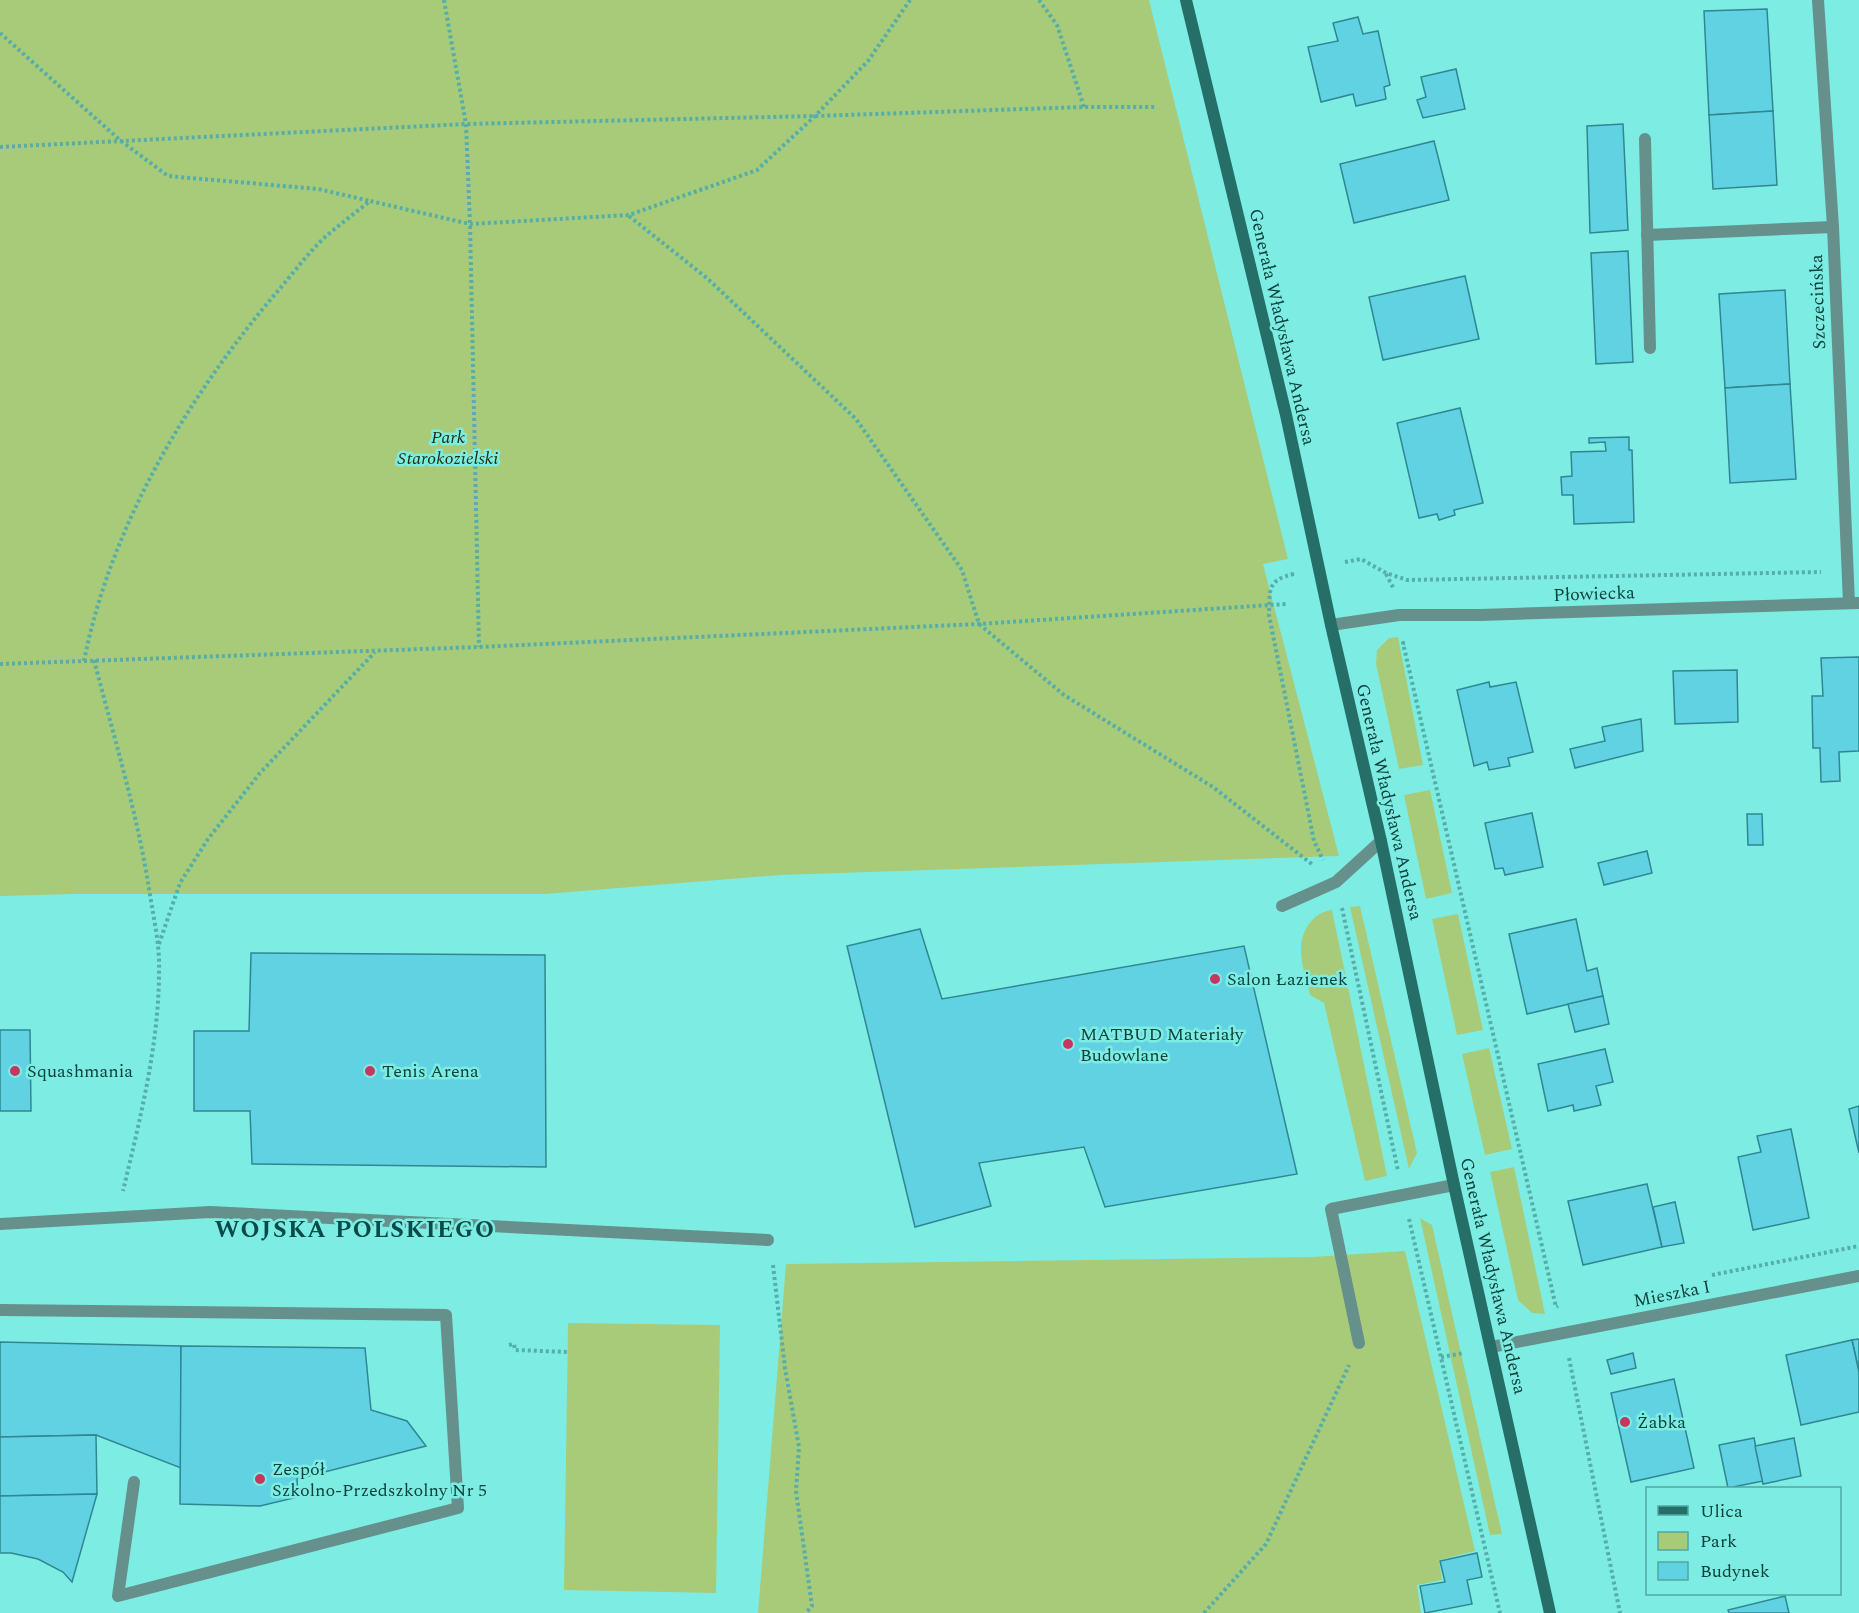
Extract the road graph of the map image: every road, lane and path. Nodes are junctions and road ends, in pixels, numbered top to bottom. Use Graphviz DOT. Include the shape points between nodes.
graph roads {
  1 [pos="444,0"];
  2 [pos="910,0"];
  3 [pos="1039,0"];
  4 [pos="1186,0"];
  5 [pos="1818,0"];
  6 [pos="0,33"];
  7 [pos="1084,107"];
  8 [pos="1155,107"];
  9 [pos="815,116"];
  10 [pos="466,124"];
  11 [pos="1645,139"];
  12 [pos="122,141"];
  13 [pos="0,147"];
  14 [pos="370,201"];
  15 [pos="628,215"];
  16 [pos="470,224"];
  17 [pos="1833,227"];
  18 [pos="1647,235"];
  19 [pos="1650,348"];
  20 [pos="1361,559"];
  21 [pos="1823,572"];
  22 [pos="1386,573"];
  23 [pos="1280,577"];
  24 [pos="1398,596"];
  25 [pos="1854,603"];
  26 [pos="1286,604"];
  27 [pos="1269,605"];
  28 [pos="979,624"];
  29 [pos="1331,625"];
  30 [pos="1403,643"];
  31 [pos="479,647"];
  32 [pos="376,651"];
  33 [pos="94,660"];
  34 [pos="84,661"];
  35 [pos="0,664"];
  36 [pos="1381,841"];
  37 [pos="1336,882"];
  38 [pos="1282,906"];
  39 [pos="157,947"];
  40 [pos="1454,1185"];
  41 [pos="116,1218"];
  42 [pos="0,1224"];
  43 [pos="768,1240"];
  44 [pos="1859,1246"];
  45 [pos="1704,1276"];
  46 [pos="1859,1276"];
  47 [pos="1567,1304"];
  48 [pos="0,1310"];
  49 [pos="1359,1343"];
  50 [pos="509,1344"];
  51 [pos="1491,1347"];
  52 [pos="568,1352"];
  53 [pos="1568,1357"];
  54 [pos="134,1482"];
  55 [pos="1486,1559"];
  56 [pos="807,1613"];
  57 [pos="1204,1613"];
  58 [pos="1500,1613"];
  59 [pos="1550,1613"];
  60 [pos="1620,1613"];
  1 -- 10 [label="path"];
  2 -- 9 [label="path" via="868,61"];
  3 -- 7 [label="path" via="1057,25"];
  4 -- 29 [label="street, Generała Władysława Andersa" via="1286,415"];
  5 -- 17 [label="street, Szczecińska"];
  6 -- 12 [label="path"];
  7 -- 8 [label="path"];
  7 -- 9 [label="path"];
  9 -- 10 [label="path"];
  9 -- 15 [label="path" via="757,170"];
  10 -- 12 [label="path"];
  10 -- 16 [label="path"];
  11 -- 18 [label="street"];
  12 -- 13 [label="path"];
  12 -- 14 [label="path" via="168,176 318,189"];
  14 -- 16 [label="path"];
  14 -- 34 [label="path" via="315,248 251,323 187,412 129,519 92,620"];
  15 -- 16 [label="path"];
  15 -- 28 [label="path" via="708,279 856,419 962,570"];
  16 -- 31 [label="path"];
  17 -- 18 [label="street"];
  17 -- 25 [label="street, Szczecińska"];
  18 -- 19 [label="street"];
  20 -- 22 [label="path"];
  21 -- 22 [label="path" via="1435,580 1407,580"];
  22 -- 24 [label="path"];
  23 -- 27 [label="path" via="1270,590"];
  25 -- 29 [label="street, Płowiecka" via="1400,615"];
  26 -- 27 [label="path"];
  27 -- 28 [label="path"];
  27 -- 37 [label="path" via="1314,841"];
  28 -- 31 [label="path"];
  28 -- 37 [label="path" via="1064,695 1213,787"];
  29 -- 36 [label="street, Generała Władysława Andersa"];
  30 -- 47 [label="path" via="1556,1307"];
  31 -- 32 [label="path"];
  32 -- 33 [label="path"];
  32 -- 39 [label="path" via="260,773 208,839 180,884"];
  33 -- 34 [label="path"];
  33 -- 39 [label="path" via="145,860"];
  34 -- 35 [label="path"];
  36 -- 37 [label="street"];
  36 -- 40 [label="street, Generała Władysława Andersa"];
  37 -- 38 [label="street"];
  39 -- 41 [label="path" via="159,971 152,1050 141,1116"];
  40 -- 49 [label="street" via="1331,1209"];
  40 -- 51 [label="street, Generała Władysława Andersa"];
  41 -- 42 [label="street"];
  41 -- 43 [label="street" via="210,1212"];
  43 -- 56 [label="path" via="799,1447 796,1491 812,1606"];
  44 -- 45 [label="path"];
  46 -- 51 [label="street, Mieszka I"];
  48 -- 54 [label="street" via="446,1315 458,1508 118,1596"];
  49 -- 57 [label="path" via="1266,1544"];
  50 -- 52 [label="path" via="514,1344 515,1350"];
  51 -- 59 [label="street, Generała Władysława Andersa"];
  53 -- 60 [label="path"];
  55 -- 58 [label="path"];
}
